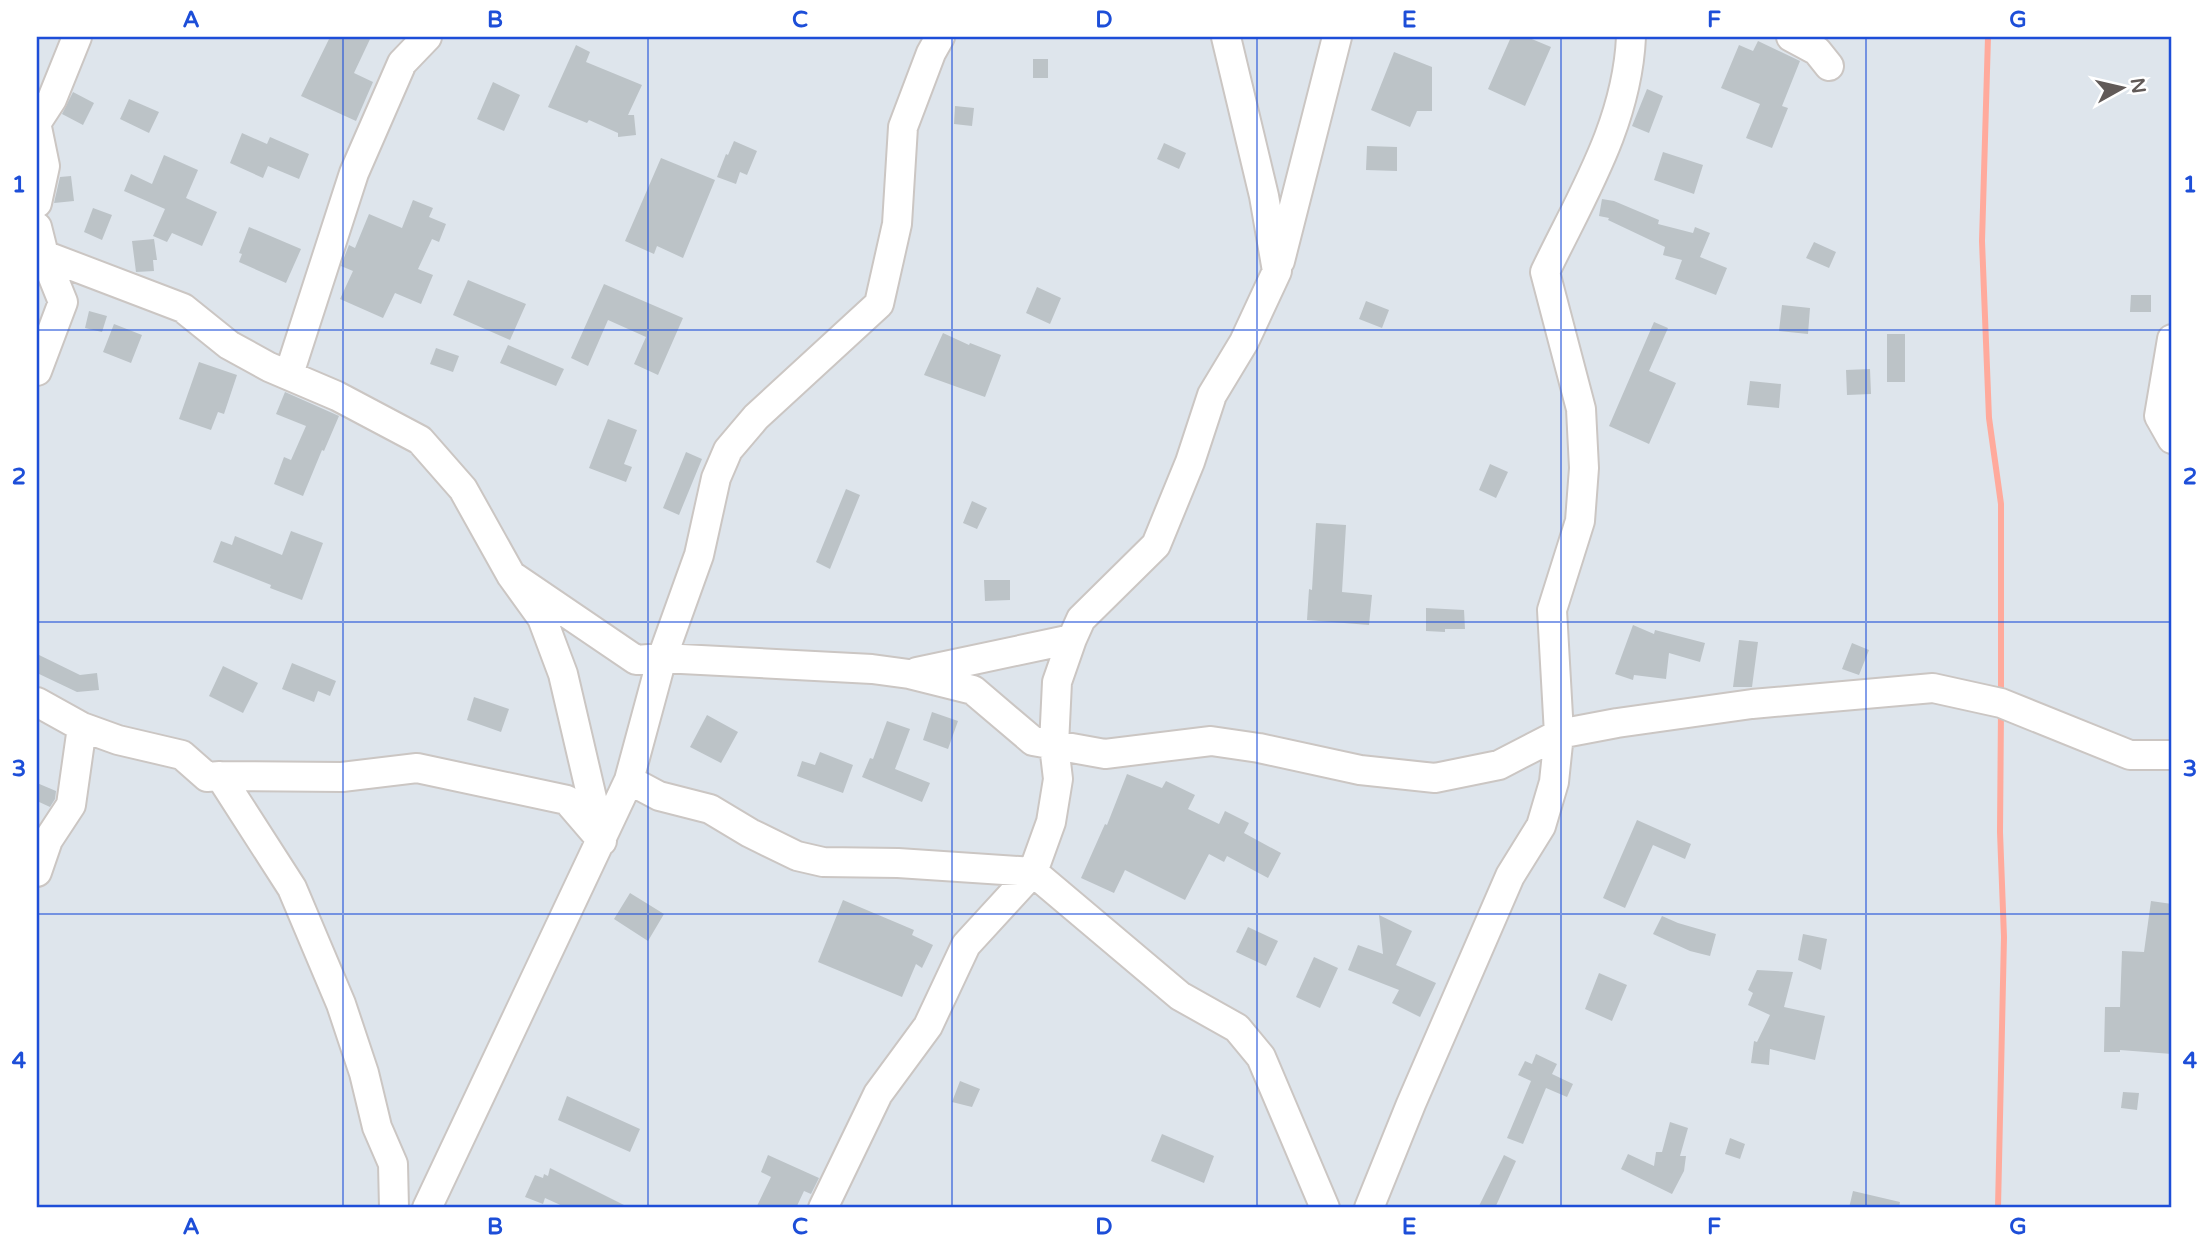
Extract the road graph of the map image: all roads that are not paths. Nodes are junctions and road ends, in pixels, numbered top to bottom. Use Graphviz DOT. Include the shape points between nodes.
graph roads {
  1 [pos="78,37"];
  2 [pos="427,37"];
  3 [pos="940,37"];
  4 [pos="1226,37"];
  5 [pos="1337,37"];
  6 [pos="1631,37"];
  7 [pos="1791,37"];
  8 [pos="1829,66"];
  9 [pos="37,124"];
  10 [pos="37,203"];
  11 [pos="37,227"];
  12 [pos="44,255"];
  13 [pos="1277,271"];
  14 [pos="2172,339"];
  15 [pos="37,370"];
  16 [pos="289,374"];
  17 [pos="2172,439"];
  18 [pos="511,575"];
  19 [pos="1072,639"];
  20 [pos="662,658"];
  21 [pos="909,674"];
  22 [pos="37,702"];
  23 [pos="82,727"];
  24 [pos="1559,734"];
  25 [pos="1054,745"];
  26 [pos="2172,755"];
  27 [pos="220,776"];
  28 [pos="629,780"];
  29 [pos="602,841"];
  30 [pos="37,872"];
  31 [pos="1033,872"];
  32 [pos="394,1208"];
  33 [pos="427,1208"];
  34 [pos="823,1208"];
  35 [pos="1325,1208"];
  36 [pos="1369,1208"];
  1 -- 9 [label="street"];
  2 -- 16 [label="street" via="402,63 354,173"];
  3 -- 20 [label="street" via="903,127 897,224 878,304 756,417 728,450 716,478 699,555"];
  4 -- 13 [label="street"];
  5 -- 13 [label="street"];
  6 -- 24 [label="street" via="1625,90 1606,149 1545,272 1581,410 1584,468 1580,521 1552,610"];
  7 -- 8 [label="street" via="1817,51"];
  9 -- 10 [label="street" via="45,166"];
  11 -- 12 [label="street"];
  12 -- 15 [label="street" via="63,302"];
  12 -- 16 [label="street" via="183,308 229,345"];
  13 -- 19 [label="street" via="1244,342 1212,395 1156,545 1080,619"];
  14 -- 17 [label="street" via="2159,416"];
  16 -- 18 [label="street" via="420,440 463,489"];
  18 -- 20 [label="street" via="636,660"];
  18 -- 29 [label="street" via="542,618 563,674"];
  19 -- 21 [label="street"];
  19 -- 25 [label="street" via="1057,682"];
  20 -- 21 [label="street"];
  20 -- 28 [label="street"];
  21 -- 25 [label="street" via="973,690 1033,741"];
  22 -- 23 [label="street"];
  23 -- 27 [label="street" via="182,755 207,777"];
  23 -- 30 [label="street" via="71,806 48,840"];
  24 -- 25 [label="street" via="1500,765 1434,778 1360,770 1211,741 1105,754"];
  24 -- 26 [label="street" via="1752,704 1933,688 2001,703 2130,755"];
  24 -- 36 [label="street" via="1541,826 1510,876"];
  25 -- 31 [label="street" via="1058,779 1051,822"];
  27 -- 29 [label="street" via="342,777 417,768 566,800"];
  27 -- 32 [label="street" via="292,888 341,1004 377,1127 393,1164"];
  28 -- 29 [label="street"];
  28 -- 31 [label="street" via="659,796 709,809 797,856 823,862"];
  29 -- 33 [label="street"];
  31 -- 34 [label="street" via="966,945 928,1026 878,1094"];
  31 -- 35 [label="street" via="1180,996 1237,1028 1261,1057"];
}
